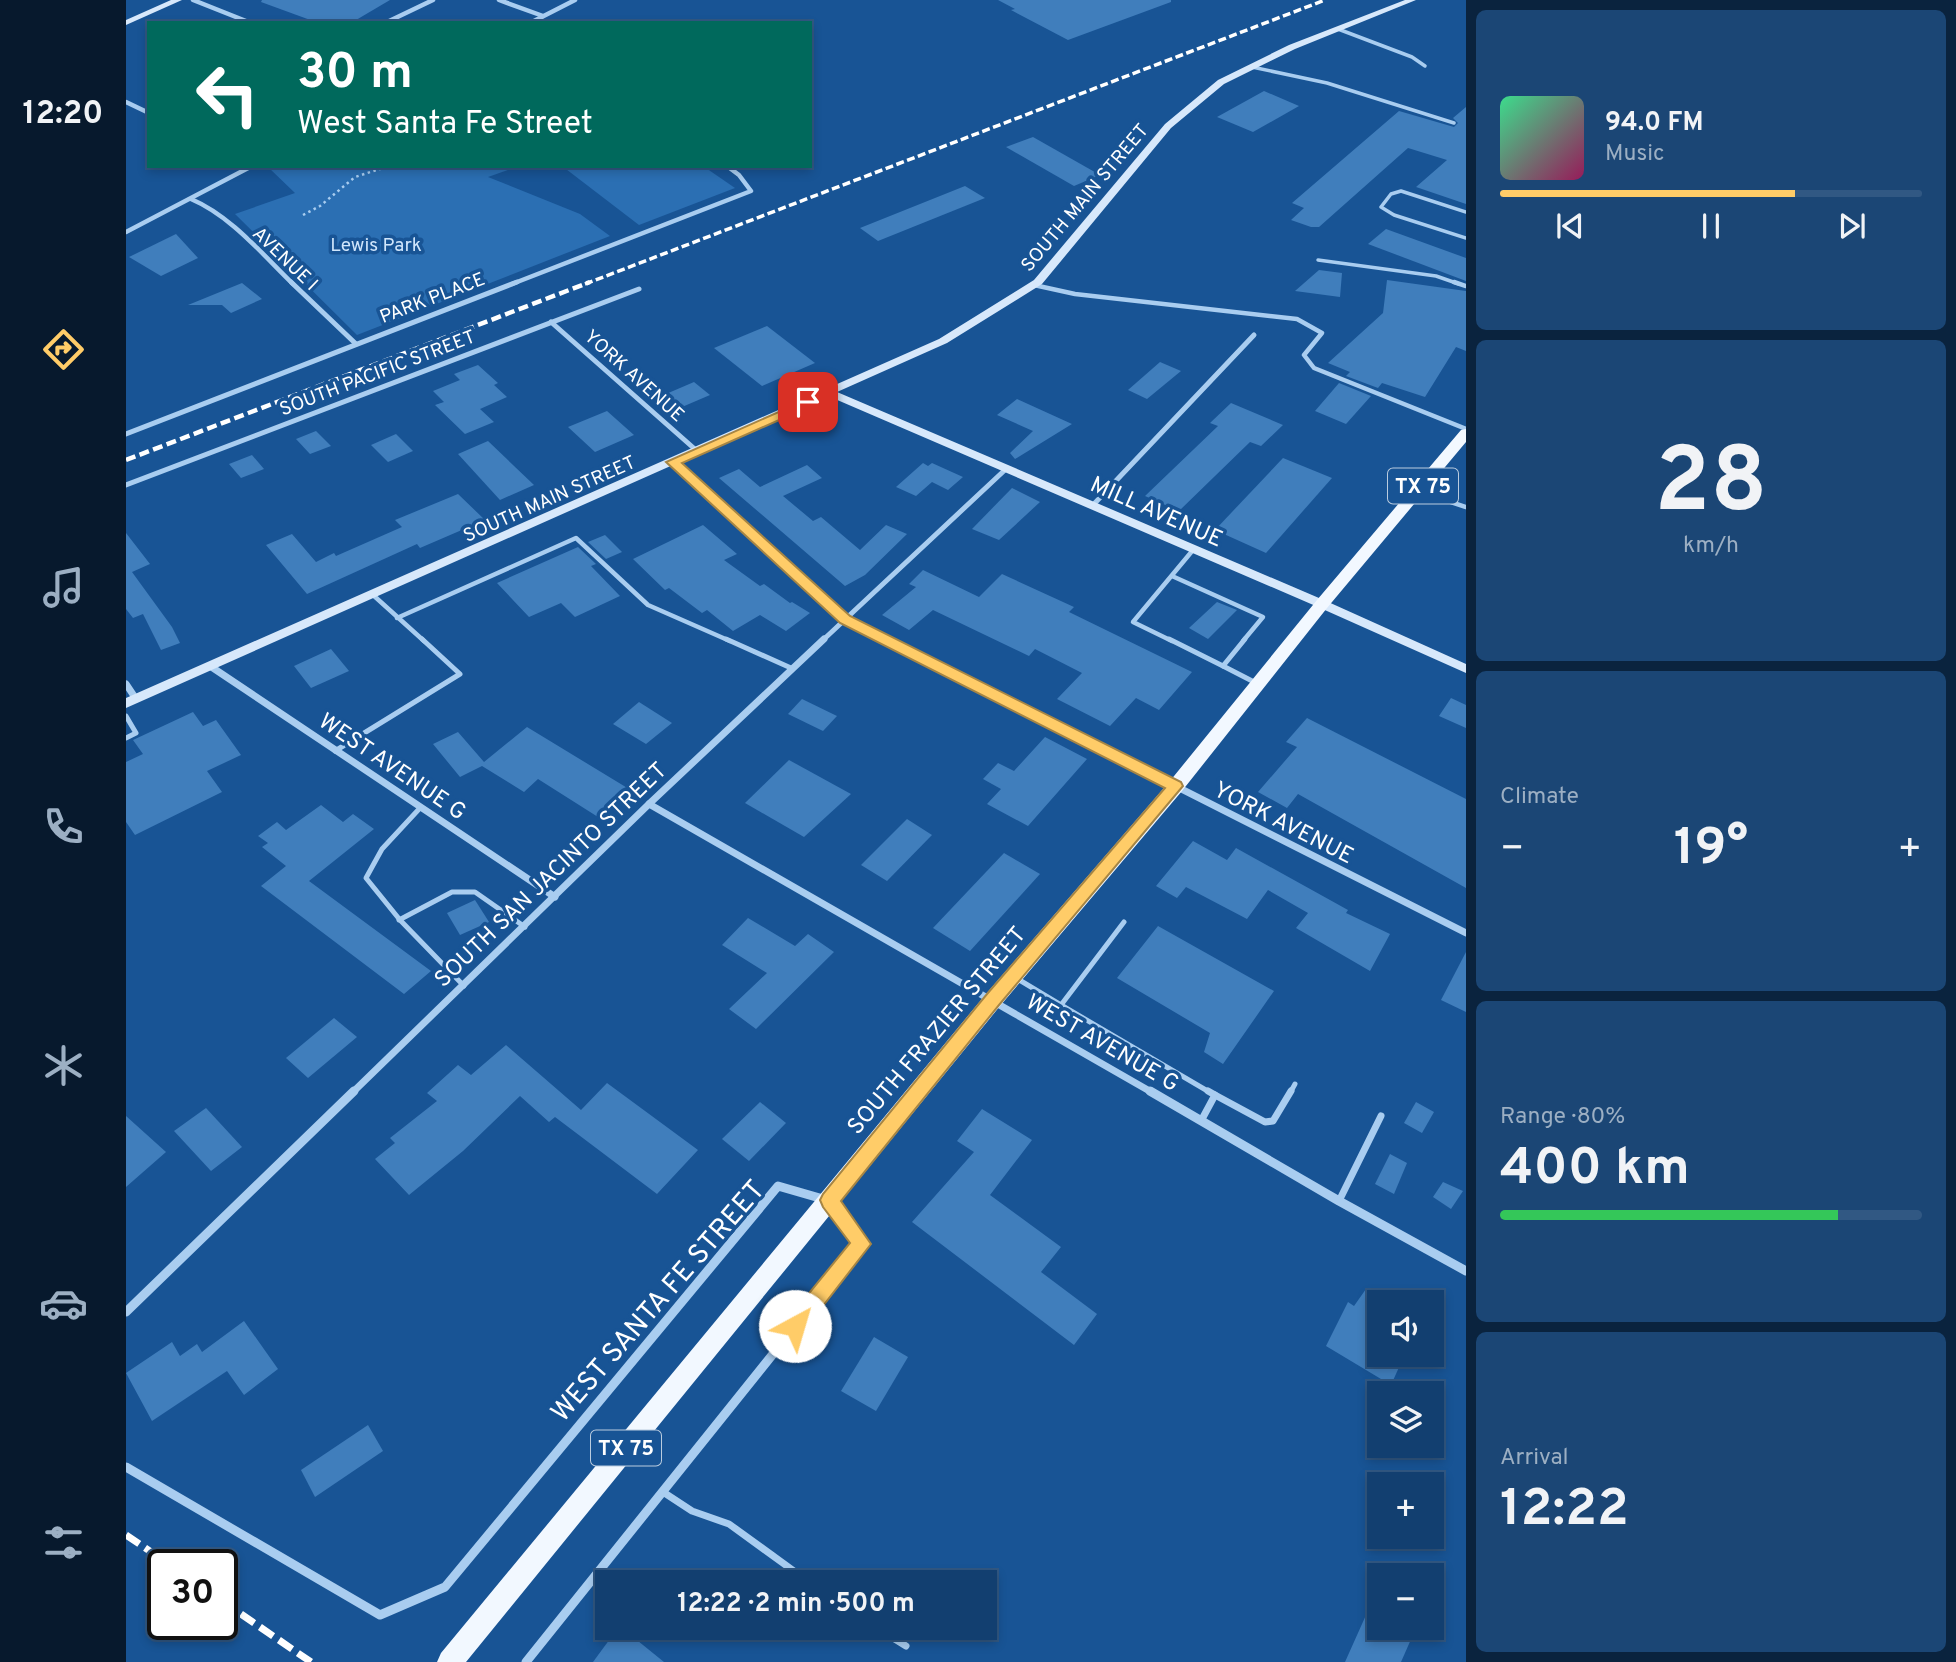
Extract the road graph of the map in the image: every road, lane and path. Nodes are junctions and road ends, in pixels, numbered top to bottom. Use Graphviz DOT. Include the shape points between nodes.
graph roads {
  1 [pos="178,0"];
  2 [pos="193,0"];
  3 [pos="433,0"];
  4 [pos="499,0"];
  5 [pos="575,0"];
  6 [pos="1412,0"];
  7 [pos="543,16"];
  8 [pos="246,21"];
  9 [pos="389,21"];
  10 [pos="534,21"];
  11 [pos="126,23"];
  12 [pos="1338,29"];
  13 [pos="1425,66"];
  14 [pos="1252,67"];
  15 [pos="126,102"];
  16 [pos="147,112"];
  17 [pos="1454,123"];
  18 [pos="248,168"];
  19 [pos="383,168"];
  20 [pos="730,168"];
  21 [pos="191,199"];
  22 [pos="1466,212"];
  23 [pos="303,215"];
  24 [pos="126,232"];
  25 [pos="1466,238"];
  26 [pos="1318,260"];
  27 [pos="1034,285"];
  28 [pos="1466,286"];
  29 [pos="639,289"];
  30 [pos="551,322"];
  31 [pos="1254,335"];
  32 [pos="356,344"];
  33 [pos="830,393"];
  34 [pos="1466,431"];
  35 [pos="126,434"];
  36 [pos="697,451"];
  37 [pos="673,462"];
  38 [pos="1007,468"];
  39 [pos="126,485"];
  40 [pos="1418,491"];
  41 [pos="1093,505"];
  42 [pos="1466,508"];
  43 [pos="1193,550"];
  44 [pos="1172,576"];
  45 [pos="373,595"];
  46 [pos="1322,604"];
  47 [pos="397,618"];
  48 [pos="845,619"];
  49 [pos="210,666"];
  50 [pos="1223,667"];
  51 [pos="792,668"];
  52 [pos="1466,669"];
  53 [pos="126,684"];
  54 [pos="1258,684"];
  55 [pos="131,701"];
  56 [pos="126,716"];
  57 [pos="126,738"];
  58 [pos="335,751"];
  59 [pos="1175,786"];
  60 [pos="649,804"];
  61 [pos="420,808"];
  62 [pos="555,897"];
  63 [pos="400,920"];
  64 [pos="1124,922"];
  65 [pos="524,927"];
  66 [pos="1466,933"];
  67 [pos="1013,976"];
  68 [pos="464,986"];
  69 [pos="993,1000"];
  70 [pos="1061,1005"];
  71 [pos="1295,1084"];
  72 [pos="1215,1096"];
  73 [pos="1381,1116"];
  74 [pos="1201,1121"];
  75 [pos="830,1200"];
  76 [pos="1339,1201"];
  77 [pos="1466,1271"];
  78 [pos="126,1312"];
  79 [pos="126,1467"];
  80 [pos="663,1492"];
  81 [pos="792,1570"];
  82 [pos="896,1640"];
  83 [pos="906,1646"];
  84 [pos="450,1662"];
  85 [pos="526,1662"];
  1 -- 11 [label="street"];
  2 -- 8 [label="street"];
  3 -- 9 [label="street"];
  4 -- 7 [label="street"];
  5 -- 7 [label="street"];
  6 -- 12 [label="street, SOUTH MAIN STREET"];
  7 -- 10 [label="street"];
  12 -- 13 [label="lane"];
  12 -- 14 [label="street, SOUTH MAIN STREET"];
  14 -- 17 [label="lane" via="1327,83"];
  14 -- 27 [label="street, SOUTH MAIN STREET" via="1221,82 1167,126"];
  15 -- 16 [label="street"];
  18 -- 21 [label="street"];
  19 -- 23 [label="path" via="355,177"];
  20 -- 32 [label="street, PARK PLACE" via="751,191"];
  21 -- 24 [label="street"];
  21 -- 32 [label="street, AVENUE I" via="224,218"];
  22 -- 25 [label="lane" via="1401,191 1391,194 1381,207"];
  26 -- 28 [label="lane" via="1436,276"];
  27 -- 33 [label="street, SOUTH MAIN STREET" via="943,341"];
  27 -- 34 [label="lane" via="1075,294 1297,319 1322,332 1304,355 1314,368"];
  29 -- 30 [label="street, SOUTH PACIFIC STREET"];
  30 -- 36 [label="street, YORK AVENUE"];
  30 -- 39 [label="street, SOUTH PACIFIC STREET"];
  31 -- 41 [label="street"];
  32 -- 35 [label="street, PARK PLACE"];
  33 -- 36 [label="street, SOUTH MAIN STREET"];
  33 -- 38 [label="street, MILL AVENUE"];
  34 -- 40 [label="main road, SOUTH FRAZIER STREET / TX 75"];
  36 -- 37 [label="street, SOUTH MAIN STREET"];
  37 -- 45 [label="street, SOUTH MAIN STREET"];
  37 -- 48 [label="street, YORK AVENUE"];
  38 -- 41 [label="street, MILL AVENUE"];
  38 -- 48 [label="street, SOUTH SAN JACINTO STREET"];
  40 -- 42 [label="lane"];
  40 -- 46 [label="main road, SOUTH FRAZIER STREET / TX 75"];
  41 -- 43 [label="street, MILL AVENUE"];
  43 -- 44 [label="lane"];
  43 -- 46 [label="street, MILL AVENUE"];
  44 -- 50 [label="lane" via="1133,622"];
  44 -- 50 [label="lane" via="1263,617"];
  45 -- 47 [label="lane"];
  45 -- 49 [label="street, SOUTH MAIN STREET"];
  46 -- 52 [label="street, MILL AVENUE"];
  46 -- 54 [label="main road, SOUTH FRAZIER STREET / TX 75"];
  47 -- 51 [label="lane" via="576,538 648,605"];
  47 -- 58 [label="lane" via="460,674"];
  48 -- 51 [label="street, SOUTH SAN JACINTO STREET"];
  48 -- 59 [label="street, YORK AVENUE"];
  49 -- 55 [label="street, SOUTH MAIN STREET"];
  49 -- 58 [label="street, WEST AVENUE G"];
  50 -- 54 [label="lane"];
  51 -- 60 [label="street, SOUTH SAN JACINTO STREET"];
  53 -- 55 [label="street"];
  54 -- 59 [label="main road, SOUTH FRAZIER STREET / TX 75"];
  56 -- 57 [label="lane" via="136,733"];
  58 -- 61 [label="street, WEST AVENUE G"];
  59 -- 66 [label="street, YORK AVENUE"];
  59 -- 67 [label="main road, SOUTH FRAZIER STREET / TX 75"];
  60 -- 62 [label="street, SOUTH SAN JACINTO STREET"];
  60 -- 69 [label="street, WEST AVENUE G"];
  61 -- 62 [label="street, WEST AVENUE G"];
  61 -- 63 [label="lane" via="391,835 366,878"];
  62 -- 65 [label="street, SOUTH SAN JACINTO STREET"];
  63 -- 65 [label="lane" via="452,892 475,892"];
  63 -- 68 [label="lane"];
  64 -- 70 [label="lane"];
  65 -- 68 [label="street, SOUTH SAN JACINTO STREET"];
  67 -- 69 [label="main road, SOUTH FRAZIER STREET / TX 75"];
  67 -- 70 [label="lane"];
  68 -- 78 [label="street, SOUTH SAN JACINTO STREET"];
  69 -- 74 [label="street, WEST AVENUE G"];
  69 -- 75 [label="main road, SOUTH FRAZIER STREET / TX 75"];
  70 -- 72 [label="lane"];
  71 -- 72 [label="lane" via="1273,1121 1265,1122"];
  72 -- 74 [label="lane"];
  73 -- 76 [label="lane"];
  74 -- 76 [label="street, WEST AVENUE G"];
  75 -- 79 [label="street, WEST SANTA FE STREET" via="778,1186 445,1587 380,1615"];
  75 -- 80 [label="street" via="862,1244"];
  75 -- 84 [label="main road, SOUTH FRAZIER STREET / TX 75"];
  76 -- 77 [label="street, WEST AVENUE G"];
  80 -- 81 [label="lane" via="692,1511 729,1524"];
  80 -- 85 [label="street"];
  82 -- 83 [label="lane"];
}
